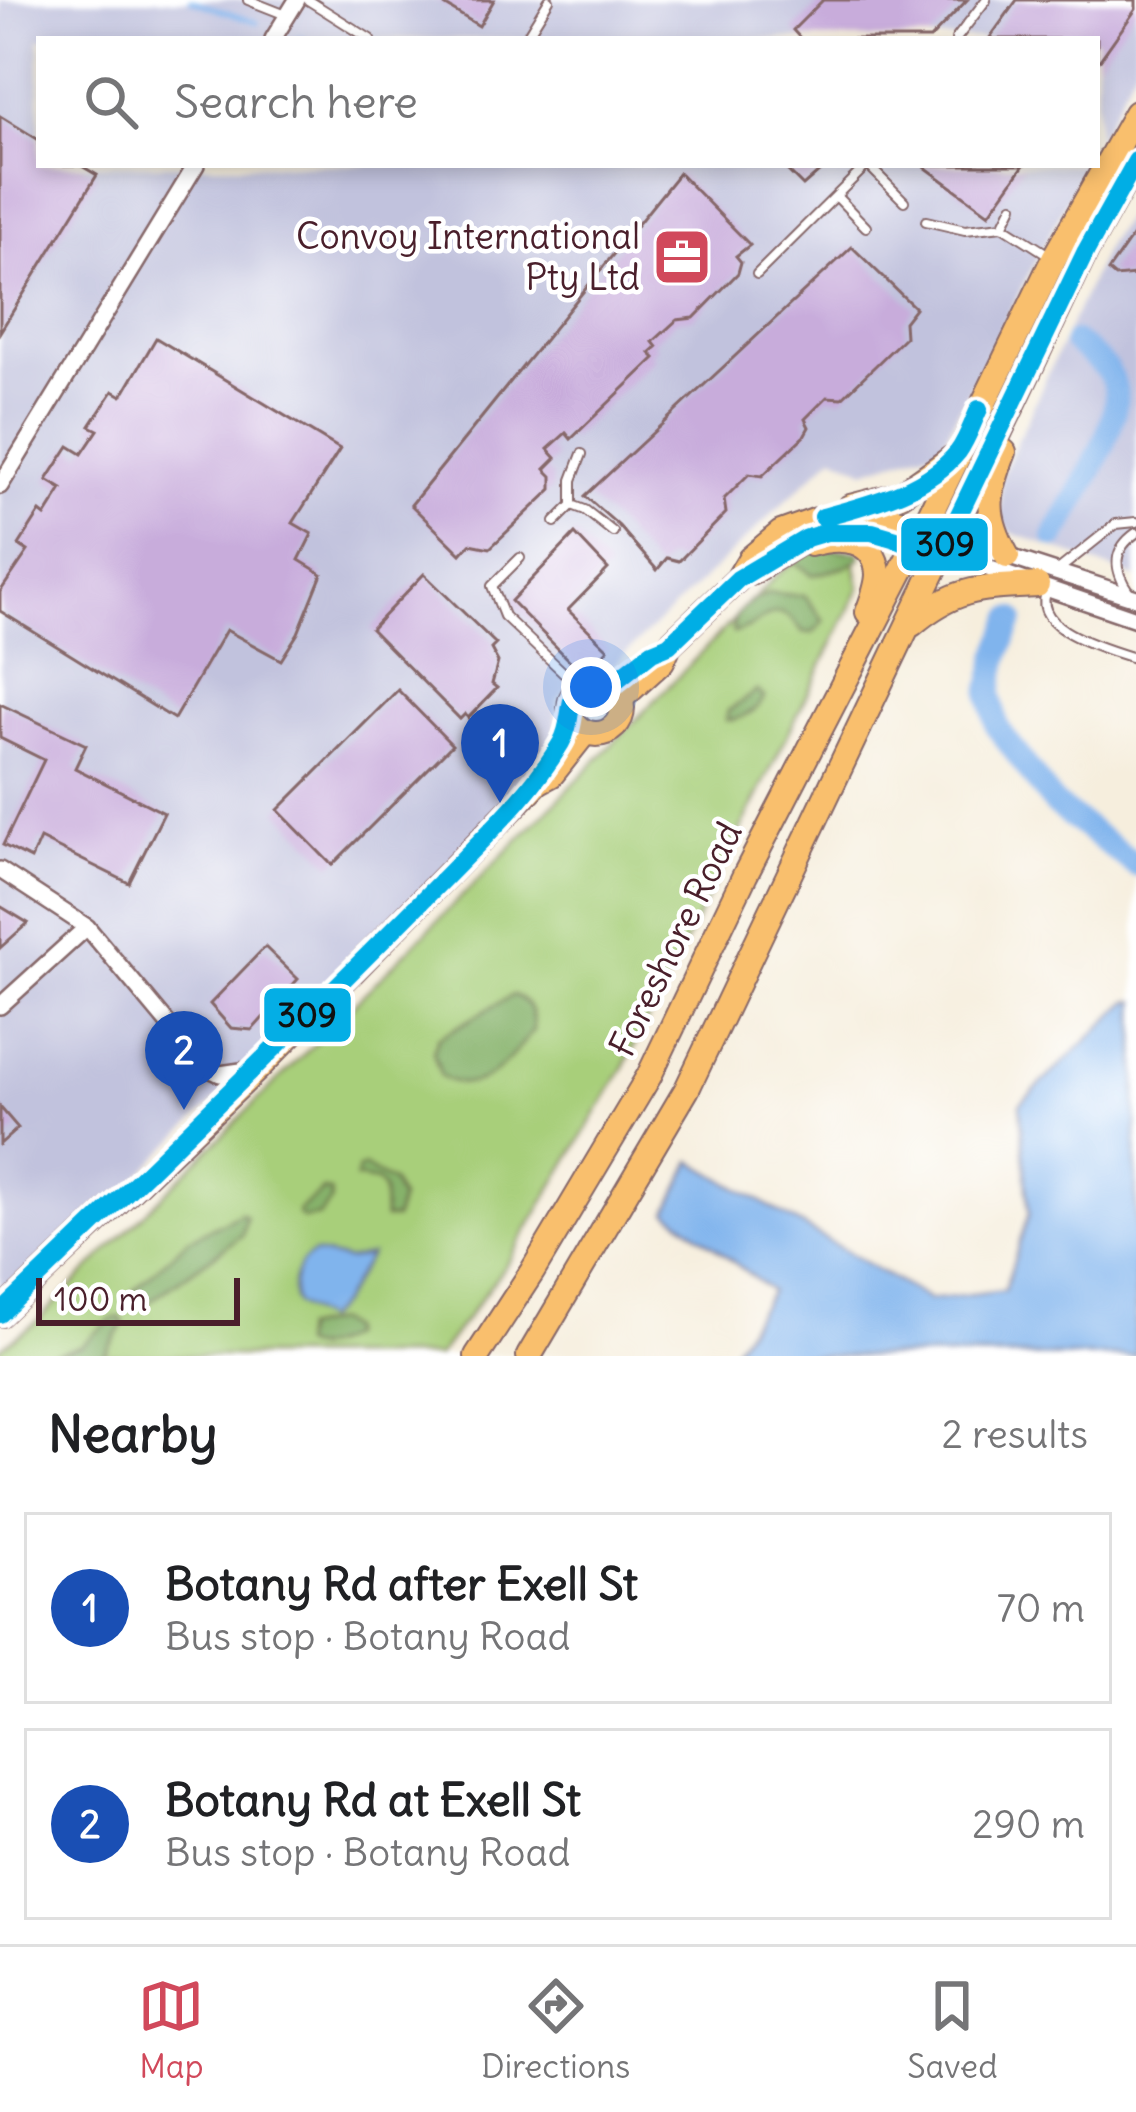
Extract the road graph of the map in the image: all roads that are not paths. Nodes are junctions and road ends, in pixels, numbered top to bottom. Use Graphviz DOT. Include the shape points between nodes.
graph roads {
  1 [pos="248,0"];
  2 [pos="297,0"];
  3 [pos="308,0"];
  4 [pos="549,0"];
  5 [pos="986,0"];
  6 [pos="287,16"];
  7 [pos="275,36"];
  8 [pos="365,36"];
  9 [pos="527,36"];
  10 [pos="958,36"];
  11 [pos="1136,113"];
  12 [pos="1136,161"];
  13 [pos="194,168"];
  14 [pos="864,168"];
  15 [pos="870,168"];
  16 [pos="836,196"];
  17 [pos="904,201"];
  18 [pos="1013,206"];
  19 [pos="926,221"];
  20 [pos="1003,226"];
  21 [pos="866,227"];
  22 [pos="1054,258"];
  23 [pos="757,274"];
  24 [pos="1038,353"];
  25 [pos="958,452"];
  26 [pos="582,454"];
  27 [pos="0,486"];
  28 [pos="572,505"];
  29 [pos="817,520"];
  30 [pos="1136,521"];
  31 [pos="556,522"];
  32 [pos="613,532"];
  33 [pos="1136,533"];
  34 [pos="920,535"];
  35 [pos="945,544"];
  36 [pos="785,552"];
  37 [pos="1006,556"];
  38 [pos="520,558"];
  39 [pos="737,579"];
  40 [pos="1047,582"];
  41 [pos="1134,598"];
  42 [pos="1136,620"];
  43 [pos="904,631"];
  44 [pos="1136,659"];
  45 [pos="853,666"];
  46 [pos="580,688"];
  47 [pos="615,693"];
  48 [pos="579,726"];
  49 [pos="0,870"];
  50 [pos="88,927"];
  51 [pos="0,1006"];
  52 [pos="258,1068"];
  53 [pos="0,1315"];
  54 [pos="477,1356"];
  55 [pos="529,1356"];
  1 -- 6 [label="lane"];
  2 -- 6 [label="street"];
  3 -- 8 [label="lane"];
  4 -- 9 [label="lane"];
  5 -- 10 [label="lane"];
  6 -- 7 [label="street"];
  11 -- 22 [label="main road, Foreshore Road"];
  12 -- 24 [label="main road"];
  13 -- 27 [label="street"];
  14 -- 16 [label="lane"];
  15 -- 17 [label="lane"];
  16 -- 21 [label="lane"];
  16 -- 23 [label="lane"];
  18 -- 20 [label="lane"];
  19 -- 20 [label="lane" via="965,230"];
  20 -- 22 [label="lane"];
  22 -- 25 [label="main road, Foreshore Road"];
  24 -- 35 [label="main road, Foreshore Road"];
  24 -- 37 [label="main road" via="988,507"];
  25 -- 29 [label="main road" via="901,494"];
  25 -- 34 [label="main road, Foreshore Road"];
  26 -- 28 [label="lane"];
  28 -- 31 [label="lane"];
  28 -- 32 [label="lane"];
  29 -- 34 [label="main road" via="880,518"];
  29 -- 39 [label="main road" via="764,544"];
  30 -- 40 [label="lane" via="1116,524"];
  33 -- 41 [label="lane" via="1116,562"];
  34 -- 35 [label="main road"];
  34 -- 36 [label="main road" via="843,531"];
  34 -- 45 [label="main road, Foreshore Road"];
  35 -- 37 [label="street"];
  35 -- 40 [label="street"];
  35 -- 43 [label="main road, Foreshore Road"];
  36 -- 39 [label="main road"];
  36 -- 45 [label="main road" via="842,538 870,556 878,575"];
  37 -- 40 [label="street"];
  38 -- 46 [label="lane" via="492,586 504,616"];
  39 -- 47 [label="main road"];
  40 -- 41 [label="street"];
  40 -- 42 [label="street"];
  40 -- 43 [label="main road" via="952,595"];
  40 -- 44 [label="lane" via="1045,610 1062,630"];
  43 -- 55 [label="main road, Foreshore Road" via="687,1089"];
  45 -- 54 [label="main road, Foreshore Road" via="649,1076"];
  46 -- 47 [label="main road" via="594,682"];
  46 -- 48 [label="main road" via="570,703"];
  47 -- 48 [label="main road" via="616,723 602,733"];
  48 -- 52 [label="main road" via="551,775"];
  49 -- 50 [label="street"];
  50 -- 51 [label="street"];
  50 -- 52 [label="street" via="203,1066 220,1073"];
  52 -- 53 [label="main road"];
}
